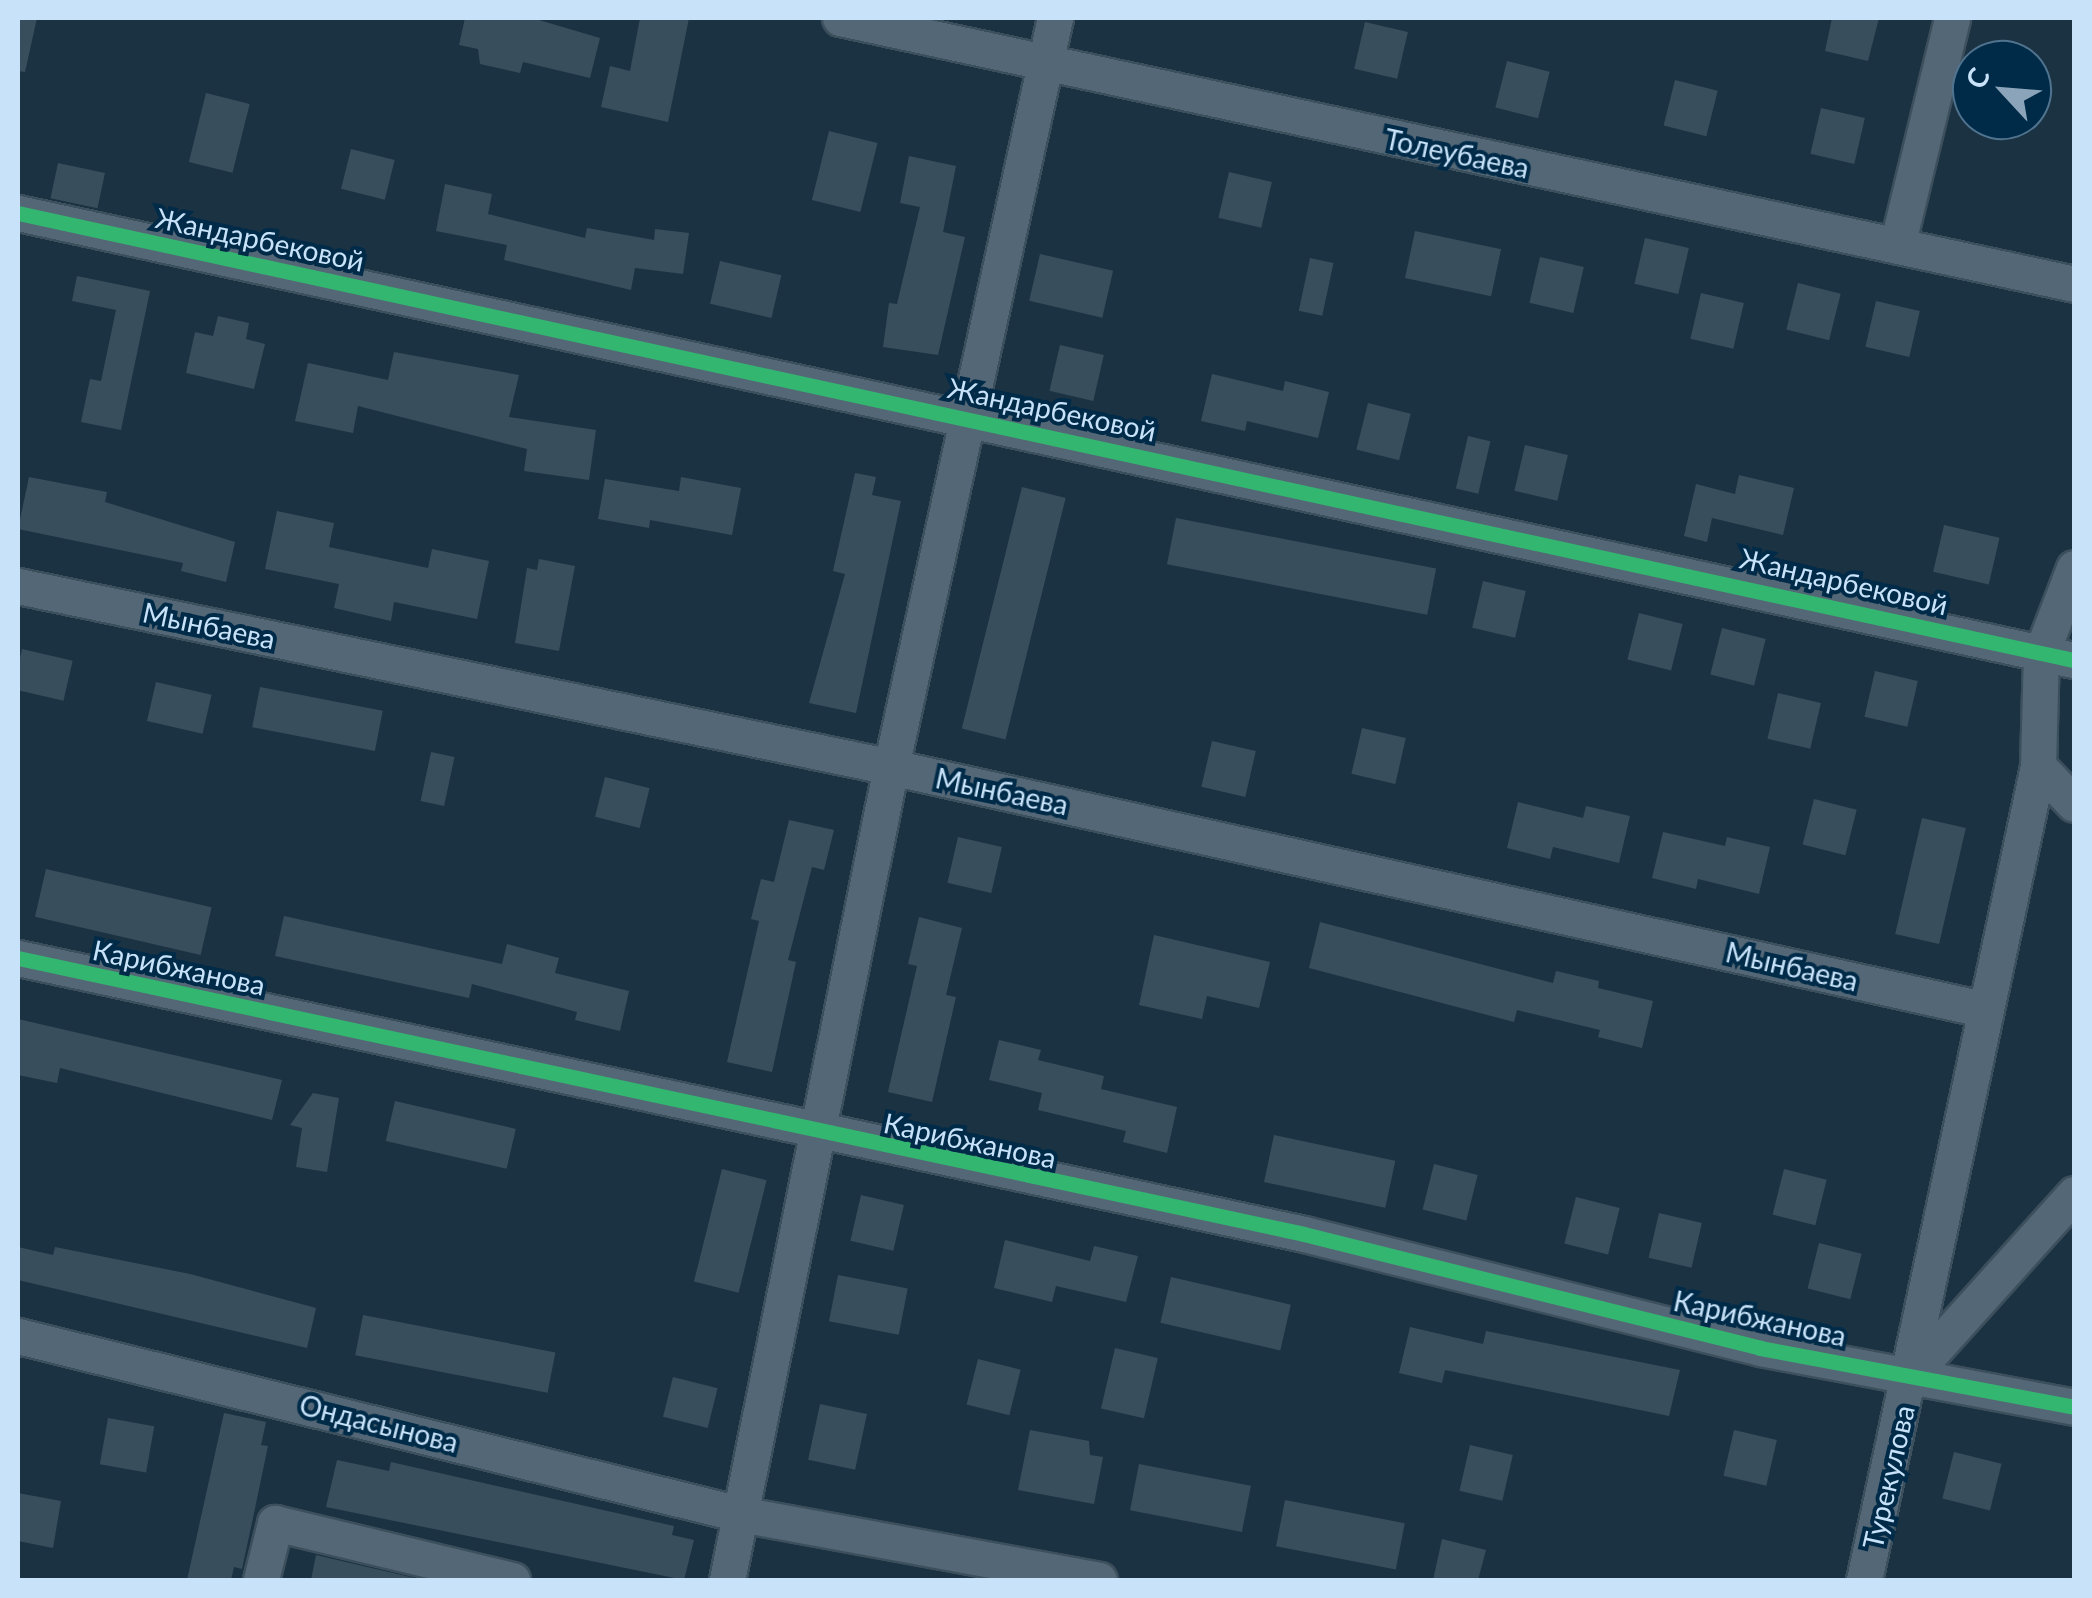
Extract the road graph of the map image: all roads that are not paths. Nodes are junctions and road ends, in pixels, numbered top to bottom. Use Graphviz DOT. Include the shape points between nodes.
graph roads {
  1 [pos="840,18"];
  2 [pos="1056,18"];
  3 [pos="1952,18"];
  4 [pos="1046,60"];
  5 [pos="18,213"];
  6 [pos="1898,242"];
  7 [pos="2074,284"];
  8 [pos="966,417"];
  9 [pos="2074,568"];
  10 [pos="18,586"];
  11 [pos="2058,657"];
  12 [pos="2038,766"];
  13 [pos="891,767"];
  14 [pos="2074,804"];
  15 [pos="18,958"];
  16 [pos="1983,1010"];
  17 [pos="815,1133"];
  18 [pos="2074,1194"];
  19 [pos="18,1336"];
  20 [pos="1912,1374"];
  21 [pos="2074,1407"];
  22 [pos="740,1514"];
  23 [pos="261,1580"];
  24 [pos="512,1580"];
  25 [pos="727,1580"];
  26 [pos="1099,1580"];
  27 [pos="1864,1580"];
  1 -- 4 [label="street, Толеубаева"];
  2 -- 4 [label="street"];
  3 -- 6 [label="street"];
  4 -- 6 [label="street, Толеубаева" via="1228,106"];
  4 -- 8 [label="street"];
  5 -- 8 [label="street, Жандарбековой"];
  6 -- 7 [label="street, Толеубаева"];
  8 -- 11 [label="street, Жандарбековой"];
  8 -- 13 [label="street"];
  9 -- 11 [label="street, Турекулова"];
  10 -- 13 [label="street, Мынбаева"];
  11 -- 12 [label="street, Турекулова"];
  12 -- 14 [label="street"];
  12 -- 16 [label="street, Турекулова"];
  13 -- 16 [label="street, Мынбаева"];
  13 -- 17 [label="street"];
  15 -- 17 [label="street, Карибжанова"];
  16 -- 20 [label="street, Турекулова"];
  17 -- 20 [label="street, Карибжанова" via="1304,1234 1760,1348"];
  17 -- 22 [label="street"];
  18 -- 20 [label="street"];
  19 -- 22 [label="street, Ондасынова"];
  20 -- 21 [label="street, Карибжанова"];
  20 -- 27 [label="street, Турекулова"];
  22 -- 25 [label="street"];
  22 -- 26 [label="street, Ондасынова"];
  23 -- 24 [label="street" via="275,1523"];
}
